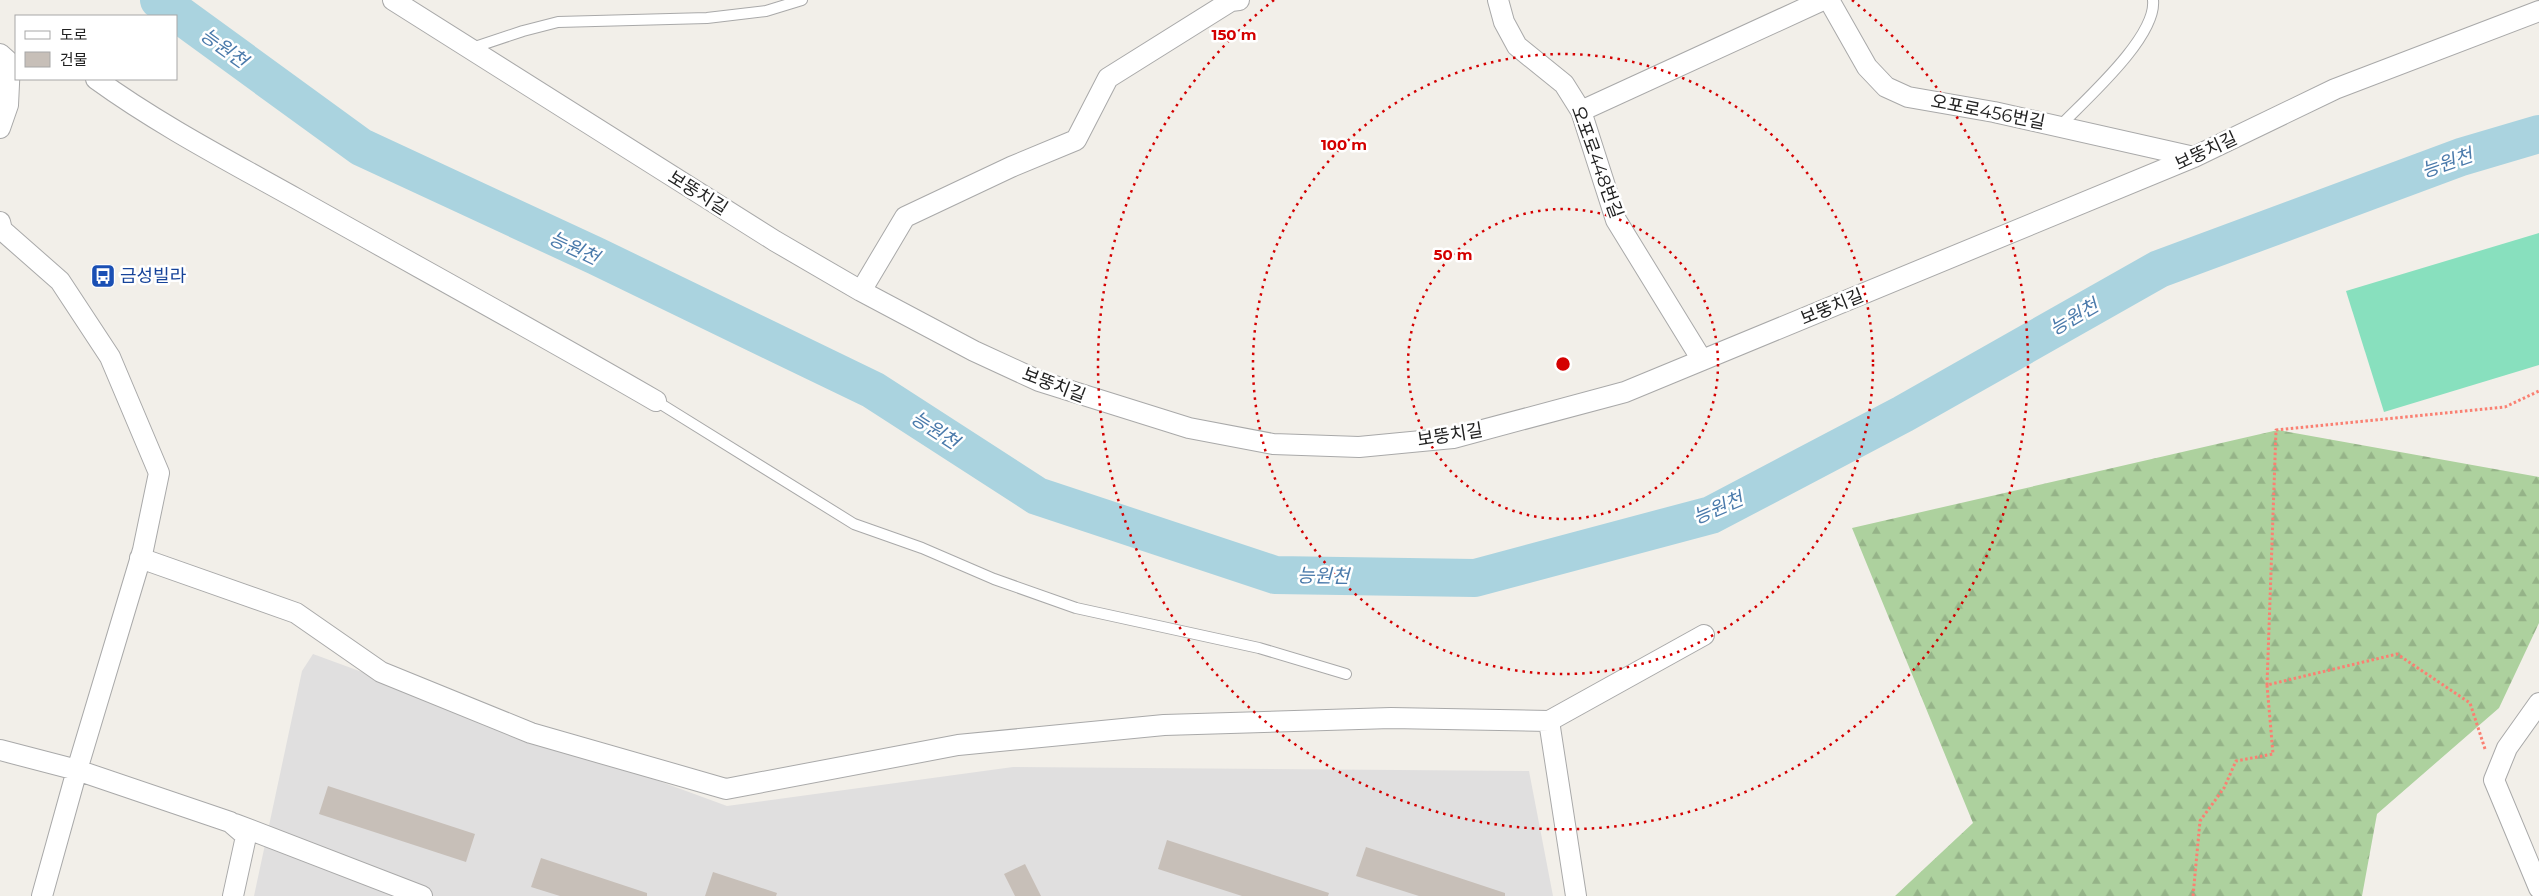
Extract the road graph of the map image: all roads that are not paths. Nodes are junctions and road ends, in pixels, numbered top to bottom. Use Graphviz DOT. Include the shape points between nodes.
graph roads {
  1 [pos="393,0"];
  2 [pos="802,0"];
  3 [pos="1239,0"];
  4 [pos="1498,0"];
  5 [pos="1823,0"];
  6 [pos="1829,0"];
  7 [pos="2152,0"];
  8 [pos="2539,11"];
  9 [pos="468,49"];
  10 [pos="9,60"];
  11 [pos="97,80"];
  12 [pos="1581,111"];
  13 [pos="2060,126"];
  14 [pos="0,128"];
  15 [pos="2194,157"];
  16 [pos="0,222"];
  17 [pos="861,291"];
  18 [pos="1702,360"];
  19 [pos="656,401"];
  20 [pos="140,558"];
  21 [pos="1704,635"];
  22 [pos="1346,674"];
  23 [pos="2539,702"];
  24 [pos="1549,722"];
  25 [pos="0,750"];
  26 [pos="76,770"];
  27 [pos="230,822"];
  28 [pos="2539,888"];
  29 [pos="42,896"];
  30 [pos="233,896"];
  31 [pos="422,896"];
  32 [pos="1576,896"];
  1 -- 9 [label="street, 보뚱치길"];
  2 -- 9 [label="lane" via="766,11 708,18 558,22"];
  3 -- 17 [label="street" via="1231,1 1108,78 1076,140 905,218"];
  4 -- 12 [label="street, 오포로448번길" via="1504,22 1517,46 1564,84"];
  5 -- 12 [label="street"];
  6 -- 13 [label="street, 오포로456번길" via="1867,68 1886,87 1908,97"];
  7 -- 13 [label="lane" via="2147,25 2126,58"];
  8 -- 15 [label="street, 보뚱치길" via="2335,89"];
  9 -- 17 [label="street, 보뚱치길" via="775,241"];
  10 -- 14 [label="street" via="8,105"];
  11 -- 19 [label="street" via="239,166"];
  12 -- 18 [label="street, 오포로448번길" via="1616,220"];
  13 -- 15 [label="street, 오포로456번길"];
  15 -- 18 [label="street, 보뚱치길"];
  16 -- 20 [label="street" via="2,230 60,282 110,357 159,473"];
  17 -- 18 [label="street, 보뚱치길" via="974,351 1039,381 1189,428 1273,444 1359,447 1453,438 1625,392"];
  19 -- 22 [label="lane" via="854,524 1076,608 1259,648"];
  20 -- 24 [label="street" via="296,614 381,672 531,734 726,789 958,745 1164,725 1391,718"];
  20 -- 26 [label="street"];
  21 -- 24 [label="street"];
  23 -- 28 [label="street" via="2507,748 2494,780"];
  24 -- 32 [label="street"];
  25 -- 26 [label="street"];
  26 -- 27 [label="street"];
  26 -- 29 [label="street"];
  27 -- 30 [label="street" via="245,835"];
  27 -- 31 [label="street"];
}
